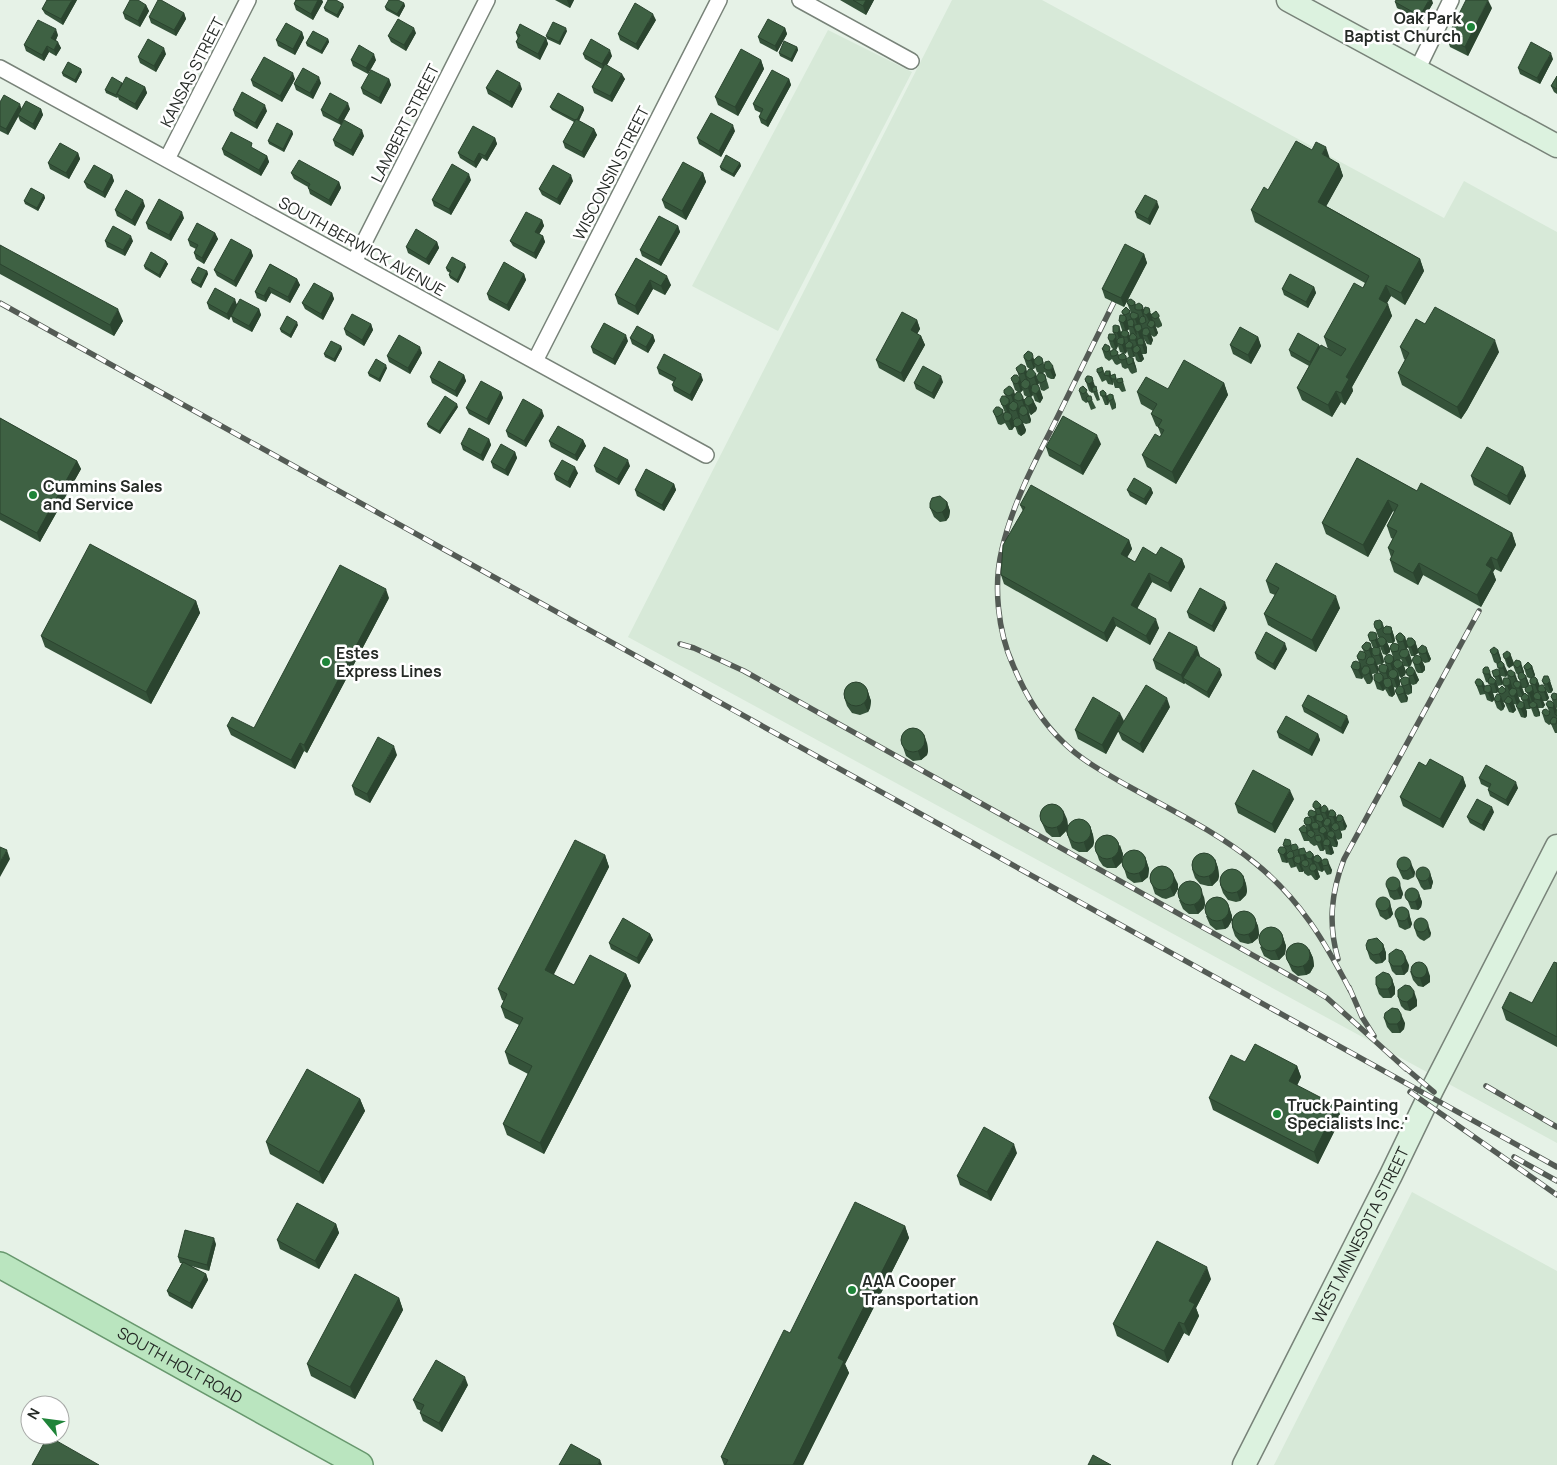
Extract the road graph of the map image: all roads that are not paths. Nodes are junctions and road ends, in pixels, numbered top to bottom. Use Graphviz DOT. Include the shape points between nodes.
graph roads {
  1 [pos="248,0"];
  2 [pos="487,0"];
  3 [pos="719,0"];
  4 [pos="800,0"];
  5 [pos="1288,0"];
  6 [pos="1451,0"];
  7 [pos="912,61"];
  8 [pos="0,68"];
  9 [pos="1417,70"];
  10 [pos="1557,146"];
  11 [pos="166,159"];
  12 [pos="354,262"];
  13 [pos="535,361"];
  14 [pos="706,456"];
  15 [pos="1557,846"];
  16 [pos="0,1264"];
  17 [pos="360,1465"];
  18 [pos="1244,1465"];
  1 -- 11 [label="street, KANSAS STREET"];
  2 -- 12 [label="street, LAMBERT STREET"];
  3 -- 13 [label="street, WISCONSIN STREET"];
  4 -- 7 [label="street"];
  5 -- 9 [label="street"];
  6 -- 9 [label="street"];
  8 -- 11 [label="street, SOUTH BERWICK AVENUE"];
  9 -- 10 [label="street"];
  11 -- 12 [label="street, SOUTH BERWICK AVENUE"];
  12 -- 13 [label="street, SOUTH BERWICK AVENUE"];
  13 -- 14 [label="street, SOUTH BERWICK AVENUE"];
  15 -- 18 [label="street, WEST MINNESOTA STREET"];
  16 -- 17 [label="main road, SOUTH HOLT ROAD"];
}
